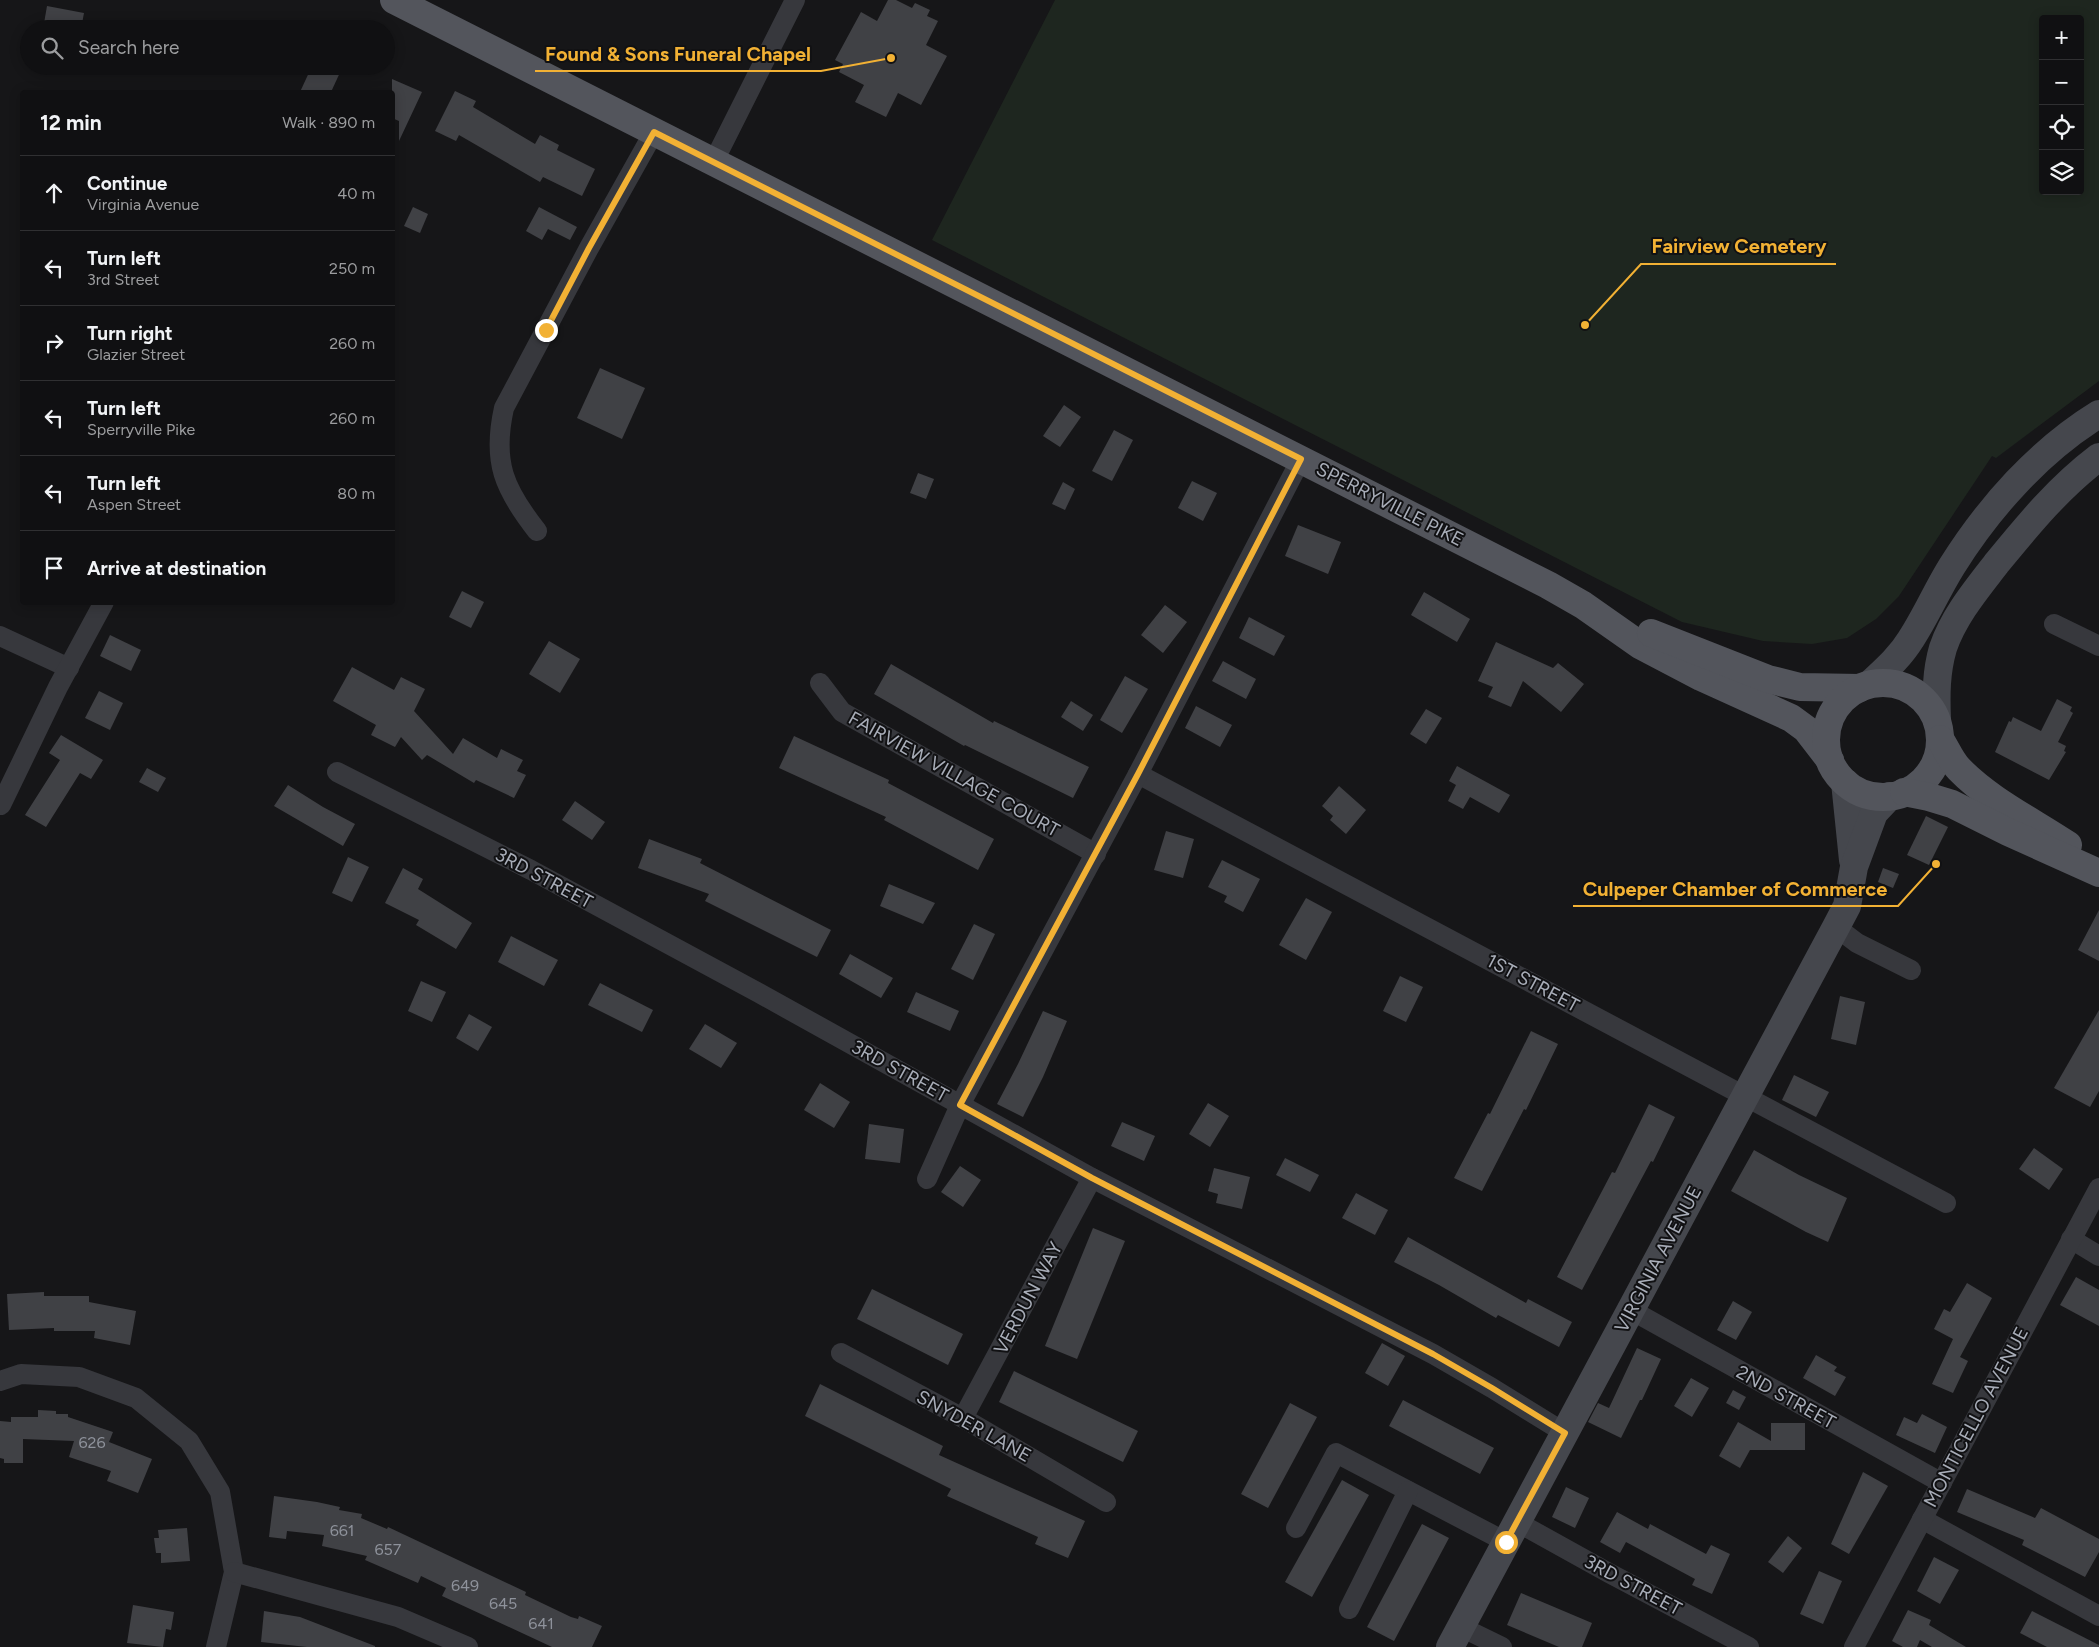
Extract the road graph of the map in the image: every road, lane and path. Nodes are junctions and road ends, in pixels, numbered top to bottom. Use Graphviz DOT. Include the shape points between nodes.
graph roads {
  1 [pos="394,0"];
  2 [pos="795,0"];
  3 [pos="654,132"];
  4 [pos="714,161"];
  5 [pos="2099,414"];
  6 [pos="2099,457"];
  7 [pos="1301,459"];
  8 [pos="537,532"];
  9 [pos="102,605"];
  10 [pos="1583,605"];
  11 [pos="2054,624"];
  12 [pos="0,636"];
  13 [pos="2099,646"];
  14 [pos="69,668"];
  15 [pos="820,684"];
  16 [pos="1865,686"];
  17 [pos="1938,729"];
  18 [pos="1837,771"];
  19 [pos="337,772"];
  20 [pos="1138,774"];
  21 [pos="1897,794"];
  22 [pos="1,804"];
  23 [pos="1096,854"];
  24 [pos="2099,865"];
  25 [pos="1854,867"];
  26 [pos="2099,873"];
  27 [pos="1836,926"];
  28 [pos="1911,970"];
  29 [pos="1746,1097"];
  30 [pos="960,1105"];
  31 [pos="1092,1178"];
  32 [pos="927,1179"];
  33 [pos="2099,1188"];
  34 [pos="1946,1203"];
  35 [pos="2071,1240"];
  36 [pos="2099,1256"];
  37 [pos="1630,1310"];
  38 [pos="841,1354"];
  39 [pos="0,1381"];
  40 [pos="963,1418"];
  41 [pos="1565,1433"];
  42 [pos="1942,1483"];
  43 [pos="1408,1491"];
  44 [pos="1106,1502"];
  45 [pos="1922,1519"];
  46 [pos="1296,1528"];
  47 [pos="1512,1532"];
  48 [pos="234,1572"];
  49 [pos="1349,1609"];
  50 [pos="2099,1616"];
  51 [pos="1455,1637"];
  52 [pos="216,1647"];
  53 [pos="468,1647"];
  54 [pos="1502,1647"];
  55 [pos="1749,1647"];
  56 [pos="1854,1647"];
  1 -- 3 [label="main road, SPERRYVILLE PIKE"];
  2 -- 4 [label="street"];
  3 -- 4 [label="main road, SPERRYVILLE PIKE"];
  3 -- 8 [label="street" via="504,408 499,429 503,474 512,495"];
  4 -- 7 [label="main road, SPERRYVILLE PIKE"];
  5 -- 16 [label="street" via="2032,467 1986,517 1908,643 1895,660"];
  6 -- 17 [label="street" via="2061,488 2039,512 1977,588 1956,620 1939,665 1936,696"];
  7 -- 10 [label="main road, SPERRYVILLE PIKE"];
  7 -- 20 [label="street"];
  9 -- 14 [label="street"];
  10 -- 16 [label="main road, SPERRYVILLE PIKE" via="1768,680 1800,686"];
  10 -- 18 [label="main road, SPERRYVILLE PIKE" via="1640,645 1792,718 1806,730"];
  11 -- 13 [label="street"];
  12 -- 14 [label="street"];
  14 -- 22 [label="street"];
  15 -- 23 [label="street, FAIRVIEW VILLAGE COURT" via="842,712"];
  16 -- 17 [label="main road" via="1887,683 1903,686 1917,694 1929,706"];
  16 -- 18 [label="main road" via="1846,697 1834,710 1828,726 1826,743"];
  17 -- 21 [label="main road" via="1938,756 1930,772 1917,785"];
  17 -- 24 [label="main road" via="1957,767 1970,779"];
  18 -- 21 [label="main road" via="1858,790 1872,795"];
  18 -- 25 [label="street, VIRGINIA AVENUE"];
  19 -- 30 [label="street, 3RD STREET" via="531,870"];
  20 -- 23 [label="street"];
  20 -- 29 [label="street, 1ST STREET"];
  21 -- 25 [label="street, VIRGINIA AVENUE" via="1874,813"];
  21 -- 26 [label="main road" via="1929,797 1952,804"];
  23 -- 30 [label="street"];
  25 -- 27 [label="street, VIRGINIA AVENUE" via="1847,906"];
  27 -- 28 [label="street" via="1856,943"];
  27 -- 29 [label="street, VIRGINIA AVENUE"];
  29 -- 34 [label="street, 1ST STREET"];
  29 -- 37 [label="street, VIRGINIA AVENUE"];
  30 -- 31 [label="street, 3RD STREET"];
  30 -- 32 [label="street"];
  31 -- 40 [label="street, VERDUN WAY"];
  31 -- 41 [label="street, 3RD STREET" via="1433,1354"];
  33 -- 35 [label="street, MONTICELLO AVENUE"];
  35 -- 36 [label="street"];
  35 -- 42 [label="street, MONTICELLO AVENUE"];
  37 -- 41 [label="street, VIRGINIA AVENUE"];
  37 -- 42 [label="street, 2ND STREET"];
  38 -- 40 [label="street, SNYDER LANE"];
  39 -- 48 [label="street" via="21,1374 79,1377 136,1398 189,1440 220,1492"];
  40 -- 44 [label="street, SNYDER LANE"];
  41 -- 47 [label="street, VIRGINIA AVENUE"];
  42 -- 45 [label="street, MONTICELLO AVENUE"];
  43 -- 46 [label="street, 3RD STREET" via="1336,1453"];
  43 -- 47 [label="street, 3RD STREET"];
  43 -- 49 [label="street"];
  45 -- 50 [label="street"];
  45 -- 56 [label="street, MONTICELLO AVENUE"];
  47 -- 51 [label="street, VIRGINIA AVENUE"];
  47 -- 55 [label="street, 3RD STREET" via="1609,1573"];
  48 -- 52 [label="street"];
  48 -- 53 [label="street" via="398,1617"];
  51 -- 54 [label="street"];
}
